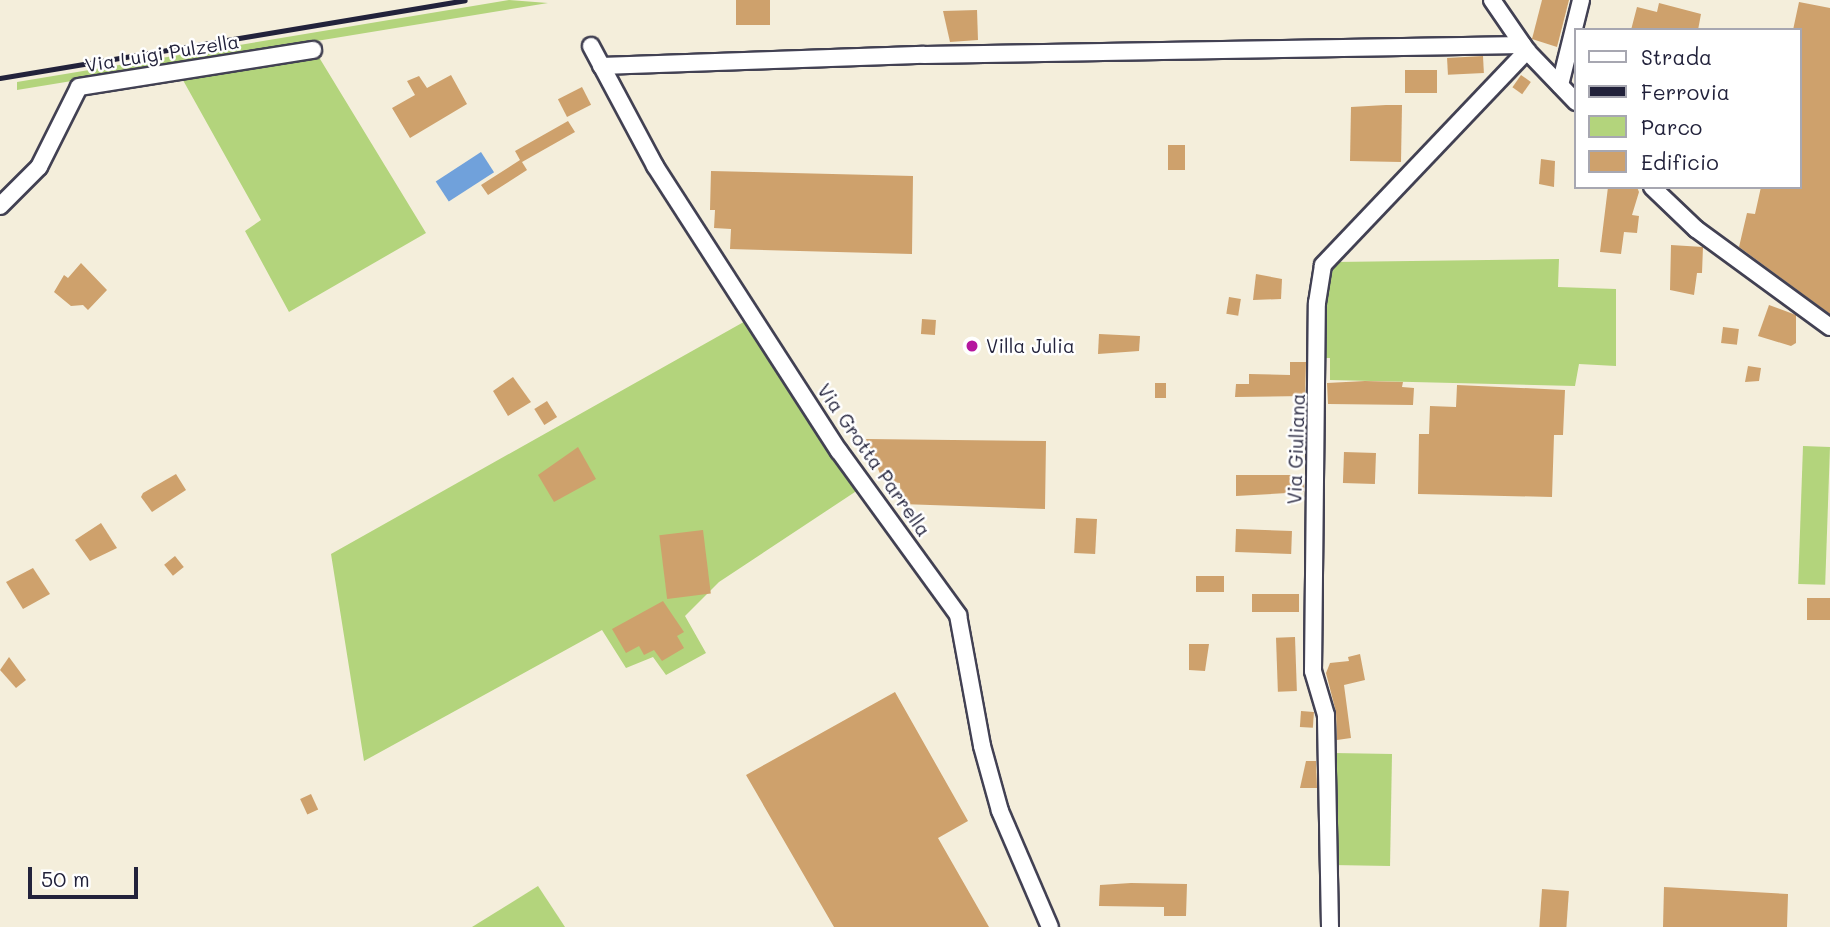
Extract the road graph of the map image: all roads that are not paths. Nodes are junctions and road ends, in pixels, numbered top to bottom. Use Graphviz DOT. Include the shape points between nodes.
graph roads {
  1 [pos="1492,0"];
  2 [pos="1581,0"];
  3 [pos="1574,28"];
  4 [pos="1574,28"];
  5 [pos="591,46"];
  6 [pos="1525,48"];
  7 [pos="313,50"];
  8 [pos="601,66"];
  9 [pos="1560,85"];
  10 [pos="1574,100"];
  11 [pos="1654,189"];
  12 [pos="0,206"];
  13 [pos="1830,327"];
  14 [pos="1050,927"];
  15 [pos="1330,927"];
  1 -- 6 [label="street"];
  2 -- 4 [label="street"];
  3 -- 9 [label="street"];
  5 -- 8 [label="street, Via Grotta Parrella"];
  6 -- 8 [label="street" via="937,54"];
  6 -- 9 [label="street"];
  6 -- 15 [label="street, Via Giuliana" via="1323,265 1317,303 1313,671 1326,715"];
  7 -- 12 [label="street, Via Luigi Pulzella" via="79,87 39,167"];
  8 -- 14 [label="street, Via Grotta Parrella" via="655,166 839,451 958,615 982,746 1000,811"];
  9 -- 10 [label="street"];
  11 -- 13 [label="street" via="1696,229"];
}
